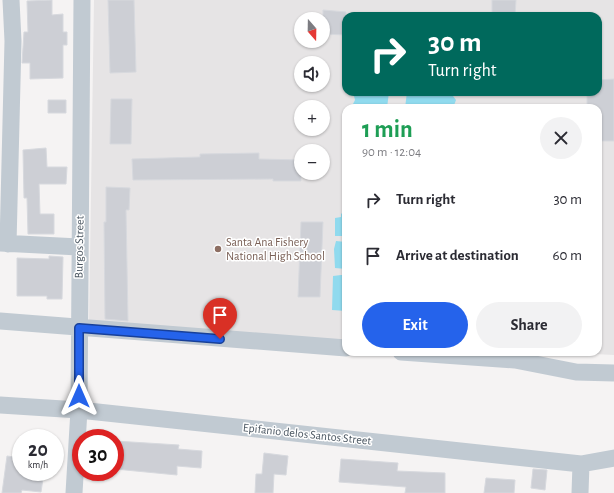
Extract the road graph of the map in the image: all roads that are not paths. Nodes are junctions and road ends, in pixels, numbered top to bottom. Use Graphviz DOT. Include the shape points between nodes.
graph roads {
  1 [pos="11,0"];
  2 [pos="82,0"];
  3 [pos="6,73"];
  4 [pos="5,125"];
  5 [pos="5,181"];
  6 [pos="4,244"];
  7 [pos="80,247"];
  8 [pos="0,321"];
  9 [pos="79,328"];
  10 [pos="342,348"];
  11 [pos="458,356"];
  12 [pos="614,373"];
  13 [pos="0,405"];
  14 [pos="79,410"];
  15 [pos="614,458"];
  16 [pos="581,464"];
  17 [pos="74,493"];
  18 [pos="580,493"];
  1 -- 3 [label="street" via="13,41"];
  2 -- 7 [label="street, Burgos Street"];
  3 -- 4 [label="street"];
  4 -- 5 [label="street"];
  5 -- 6 [label="street"];
  6 -- 7 [label="street"];
  7 -- 9 [label="street, Burgos Street"];
  8 -- 9 [label="street"];
  9 -- 10 [label="street"];
  9 -- 14 [label="street, Burgos Street"];
  11 -- 12 [label="street" via="515,360 576,372"];
  13 -- 14 [label="street, Epifanio delos Santos Street"];
  14 -- 16 [label="street, Epifanio delos Santos Street"];
  14 -- 17 [label="street, Burgos Street"];
  15 -- 16 [label="street, Epifanio delos Santos Street"];
  16 -- 18 [label="street"];
}
